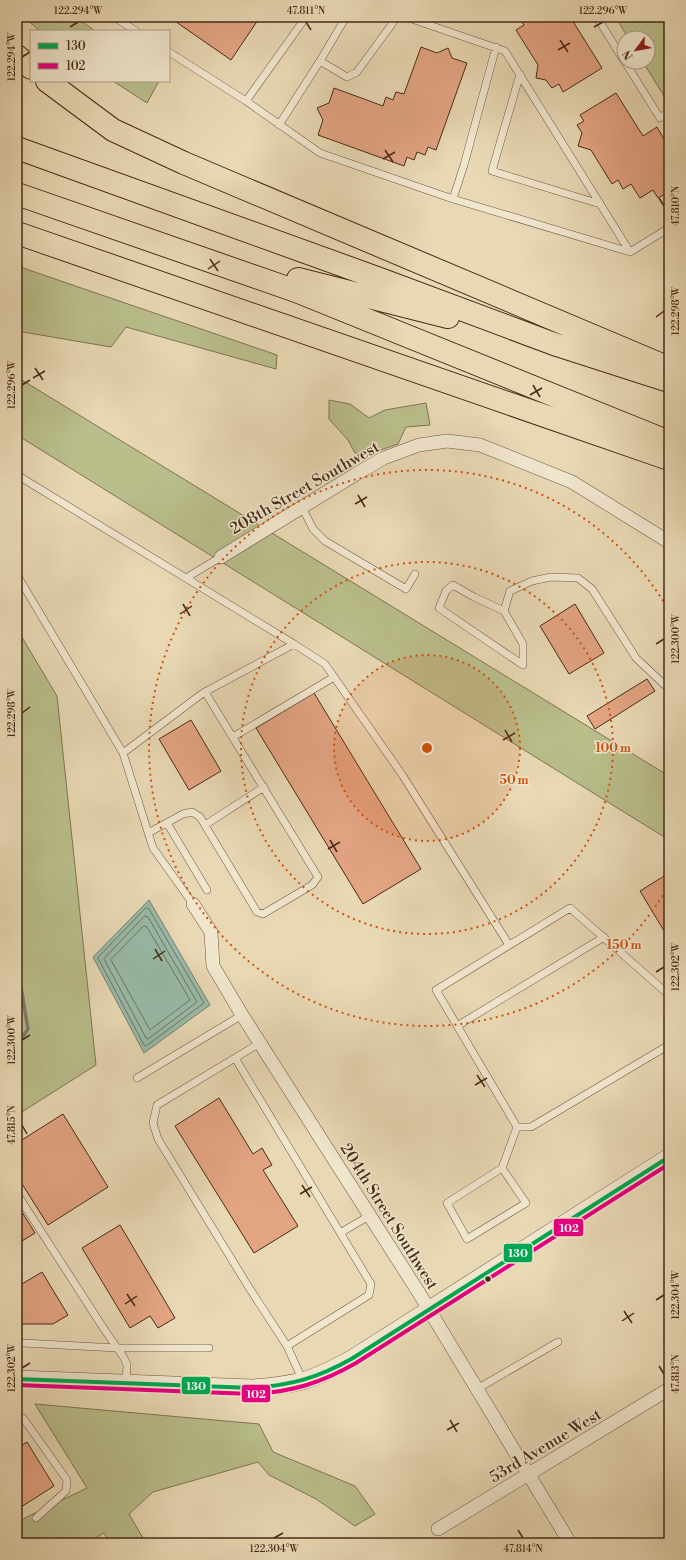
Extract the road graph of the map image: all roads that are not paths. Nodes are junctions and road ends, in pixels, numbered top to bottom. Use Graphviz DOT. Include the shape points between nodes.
graph roads {
  1 [pos="114,17"];
  2 [pos="306,17"];
  3 [pos="346,17"];
  4 [pos="397,17"];
  5 [pos="406,17"];
  6 [pos="597,17"];
  7 [pos="134,30"];
  8 [pos="496,47"];
  9 [pos="616,49"];
  10 [pos="170,53"];
  11 [pos="17,56"];
  12 [pos="320,61"];
  13 [pos="30,67"];
  14 [pos="629,70"];
  15 [pos="520,74"];
  16 [pos="47,82"];
  17 [pos="246,101"];
  18 [pos="669,112"];
  19 [pos="279,125"];
  20 [pos="17,148"];
  21 [pos="17,180"];
  22 [pos="17,194"];
  23 [pos="453,199"];
  24 [pos="600,204"];
  25 [pos="669,228"];
  26 [pos="17,233"];
  27 [pos="630,252"];
  28 [pos="554,344"];
  29 [pos="669,368"];
  30 [pos="669,381"];
  31 [pos="669,442"];
  32 [pos="669,459"];
  33 [pos="17,475"];
  34 [pos="302,507"];
  35 [pos="669,542"];
  36 [pos="221,557"];
  37 [pos="415,574"];
  38 [pos="17,575"];
  39 [pos="186,578"];
  40 [pos="504,611"];
  41 [pos="294,644"];
  42 [pos="334,677"];
  43 [pos="669,689"];
  44 [pos="205,692"];
  45 [pos="233,737"];
  46 [pos="123,753"];
  47 [pos="264,787"];
  48 [pos="167,823"];
  49 [pos="205,825"];
  50 [pos="148,833"];
  51 [pos="207,890"];
  52 [pos="193,904"];
  53 [pos="604,937"];
  54 [pos="509,946"];
  55 [pos="669,995"];
  56 [pos="242,1015"];
  57 [pos="457,1026"];
  58 [pos="260,1043"];
  59 [pos="669,1045"];
  60 [pos="234,1058"];
  61 [pos="137,1078"];
  62 [pos="517,1127"];
  63 [pos="667,1163"];
  64 [pos="502,1168"];
  65 [pos="17,1194"];
  66 [pos="369,1216"];
  67 [pos="340,1233"];
  68 [pos="429,1310"];
  69 [pos="558,1342"];
  70 [pos="23,1343"];
  71 [pos="287,1346"];
  72 [pos="117,1348"];
  73 [pos="209,1348"];
  74 [pos="17,1379"];
  75 [pos="303,1381"];
  76 [pos="126,1382"];
  77 [pos="477,1389"];
  78 [pos="669,1389"];
  79 [pos="17,1416"];
  80 [pos="529,1475"];
  81 [pos="36,1518"];
  82 [pos="438,1529"];
  83 [pos="570,1543"];
  1 -- 7 [label="lane"];
  2 -- 17 [label="lane"];
  3 -- 12 [label="lane"];
  4 -- 12 [label="lane" via="358,72 347,77"];
  5 -- 8 [label="lane"];
  6 -- 9 [label="lane"];
  8 -- 15 [label="lane" via="505,51"];
  8 -- 23 [label="lane"];
  10 -- 17 [label="lane"];
  11 -- 13 [label="highway"];
  12 -- 19 [label="lane"];
  14 -- 18 [label="lane" via="660,118"];
  15 -- 24 [label="lane"];
  15 -- 24 [label="lane" via="492,171"];
  16 -- 29 [label="highway" via="113,130 184,163"];
  17 -- 19 [label="lane"];
  19 -- 23 [label="lane" via="320,153"];
  20 -- 28 [label="highway"];
  21 -- 28 [label="highway" via="298,279"];
  22 -- 31 [label="highway" via="296,291"];
  23 -- 27 [label="lane"];
  24 -- 27 [label="lane"];
  25 -- 27 [label="lane"];
  26 -- 32 [label="highway"];
  28 -- 30 [label="highway"];
  33 -- 39 [label="lane"];
  34 -- 35 [label="street, 208th Street Southwest" via="384,458 419,445 447,441 480,445 572,482"];
  34 -- 36 [label="street, 208th Street Southwest"];
  34 -- 37 [label="lane" via="313,529 325,541 406,589"];
  36 -- 39 [label="lane"];
  38 -- 46 [label="lane"];
  39 -- 41 [label="lane"];
  40 -- 40 [label="lane" via="523,644 523,665 439,608 446,590 453,585"];
  40 -- 43 [label="lane" via="510,591 521,585 551,577 578,578 592,589 636,658"];
  41 -- 42 [label="lane" via="325,664"];
  41 -- 44 [label="lane"];
  42 -- 45 [label="lane"];
  42 -- 54 [label="lane" via="404,776"];
  44 -- 45 [label="lane"];
  44 -- 46 [label="lane"];
  45 -- 47 [label="lane"];
  46 -- 50 [label="lane"];
  47 -- 49 [label="lane"];
  47 -- 49 [label="lane" via="318,876 312,885 263,914 257,912"];
  48 -- 49 [label="lane" via="192,812 200,817"];
  48 -- 50 [label="lane"];
  48 -- 51 [label="lane"];
  50 -- 52 [label="lane" via="153,848"];
  52 -- 56 [label="street, 204th Street Southwest" via="210,932 213,966"];
  53 -- 54 [label="lane" via="570,908"];
  53 -- 55 [label="lane"];
  53 -- 57 [label="lane"];
  54 -- 57 [label="lane" via="436,990"];
  56 -- 58 [label="street, 204th Street Southwest"];
  56 -- 61 [label="lane"];
  57 -- 62 [label="lane"];
  58 -- 60 [label="lane"];
  58 -- 66 [label="street, 204th Street Southwest"];
  59 -- 62 [label="lane" via="531,1127"];
  60 -- 67 [label="lane"];
  60 -- 71 [label="lane" via="157,1105 153,1123 158,1139"];
  62 -- 64 [label="lane"];
  63 -- 68 [label="street"];
  64 -- 64 [label="lane" via="446,1203 467,1239 526,1202"];
  65 -- 72 [label="lane"];
  66 -- 67 [label="lane"];
  66 -- 68 [label="street, 204th Street Southwest"];
  67 -- 71 [label="lane" via="371,1284 369,1295"];
  68 -- 75 [label="street" via="353,1358"];
  68 -- 77 [label="street, 204th Street Southwest"];
  69 -- 77 [label="lane"];
  70 -- 72 [label="lane"];
  71 -- 75 [label="lane"];
  72 -- 73 [label="lane"];
  72 -- 76 [label="lane" via="127,1365"];
  74 -- 76 [label="street"];
  75 -- 76 [label="street" via="252,1388"];
  77 -- 80 [label="street, 204th Street Southwest"];
  78 -- 80 [label="street, 53rd Avenue West"];
  79 -- 81 [label="lane" via="23,1418 67,1480 66,1491"];
  80 -- 82 [label="street, 53rd Avenue West"];
  80 -- 83 [label="street, 204th Street Southwest"];
}
